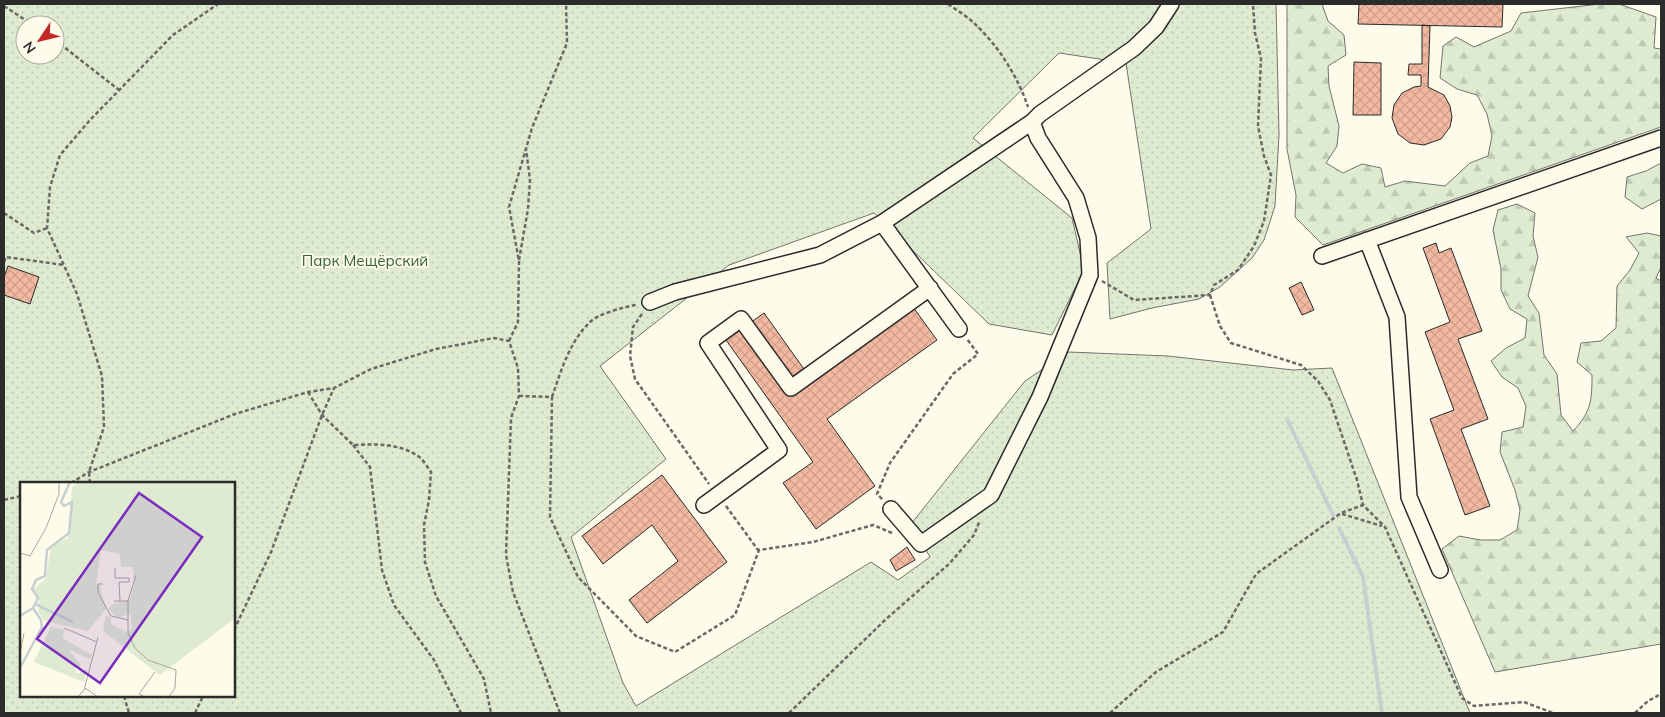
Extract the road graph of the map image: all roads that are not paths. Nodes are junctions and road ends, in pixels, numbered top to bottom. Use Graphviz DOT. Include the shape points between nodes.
graph roads {
  1 [pos="1171,4"];
  2 [pos="1032,122"];
  3 [pos="1661,138"];
  4 [pos="882,223"];
  5 [pos="1368,240"];
  6 [pos="1322,256"];
  7 [pos="930,288"];
  8 [pos="650,302"];
  9 [pos="959,329"];
  10 [pos="704,505"];
  11 [pos="891,509"];
  12 [pos="1440,570"];
  1 -- 2 [label="street" via="1156,27 1134,48"];
  2 -- 4 [label="street"];
  2 -- 11 [label="street" via="1038,138 1076,198 1088,238 1090,275 1040,397 991,495 921,544"];
  3 -- 5 [label="street"];
  4 -- 7 [label="street"];
  4 -- 8 [label="street" via="820,255 675,292"];
  5 -- 6 [label="street"];
  5 -- 12 [label="street" via="1397,317 1409,497"];
  7 -- 9 [label="street"];
  7 -- 10 [label="street" via="791,388 741,319 708,343 779,450"];
}
